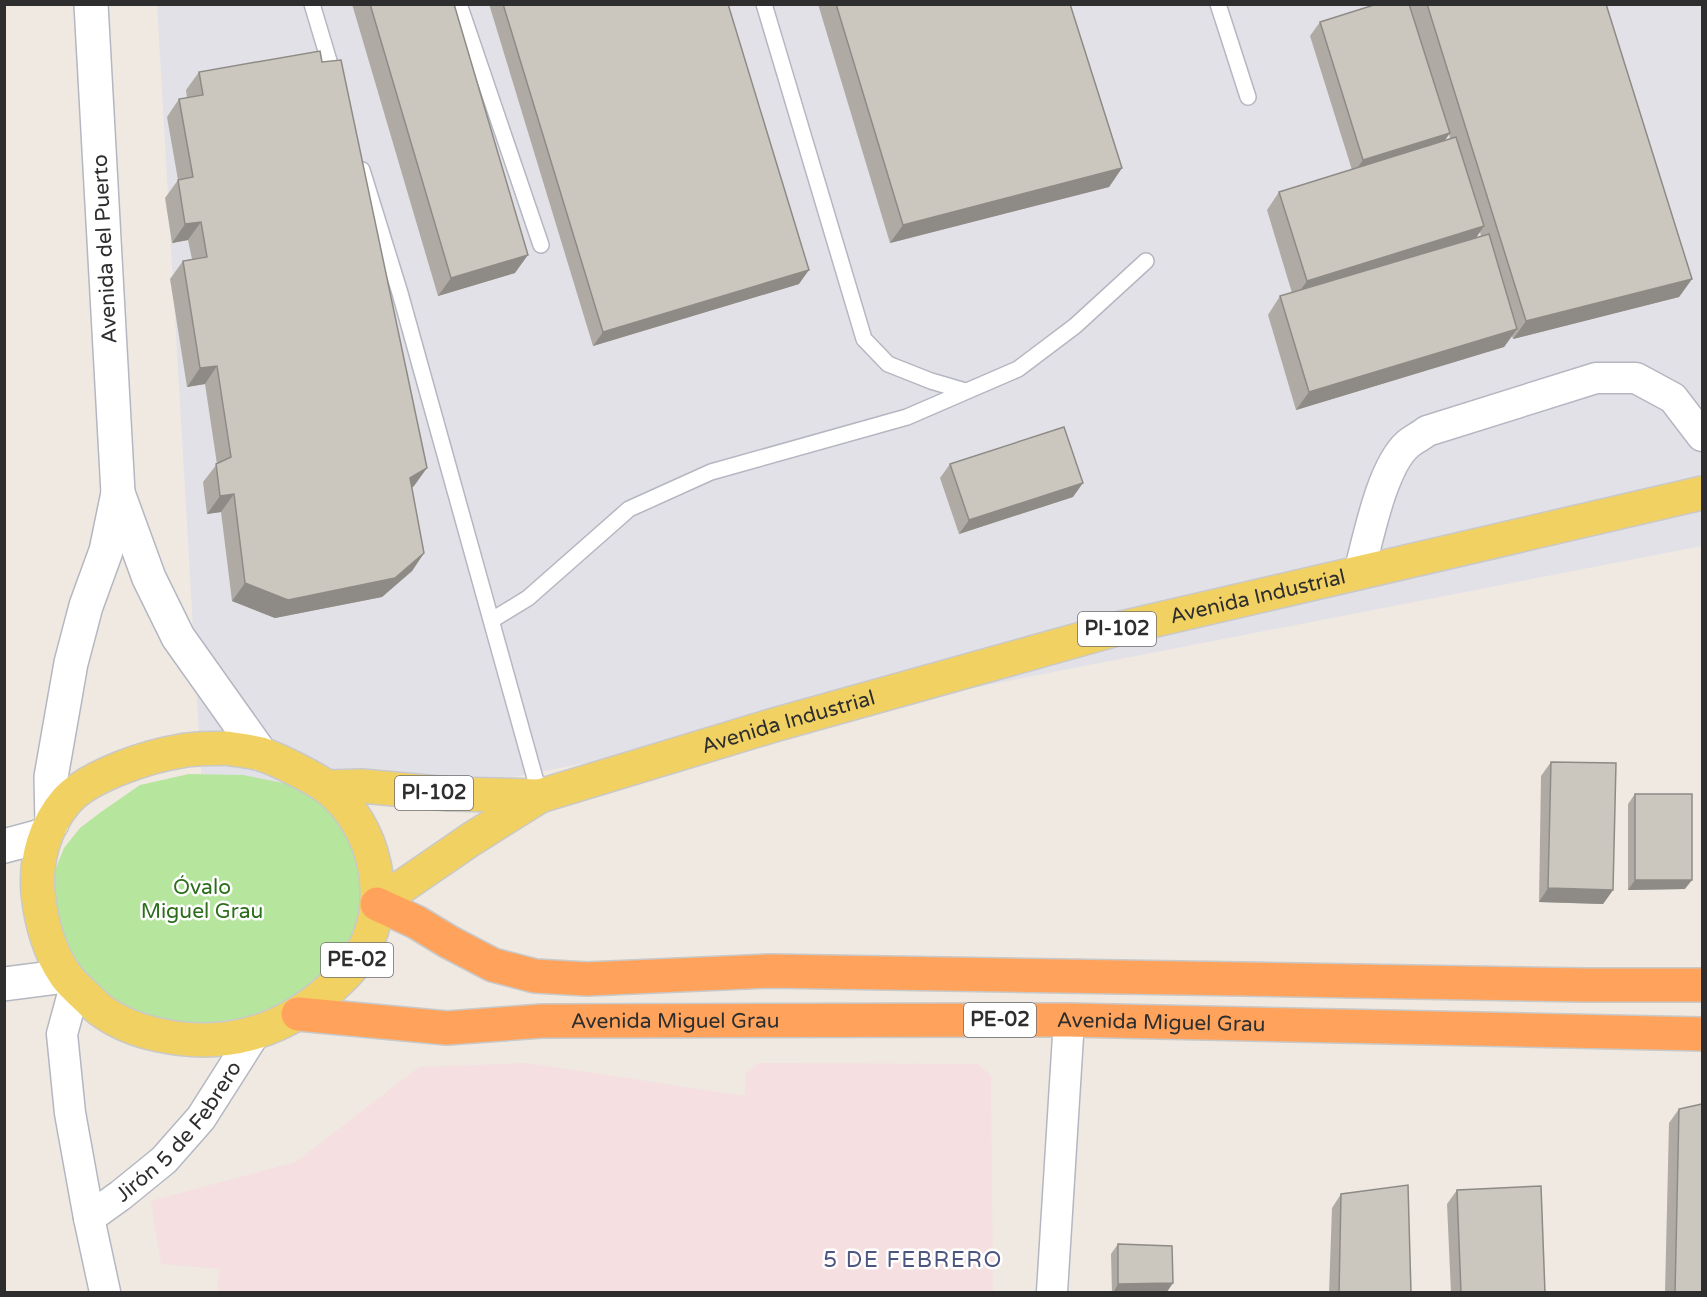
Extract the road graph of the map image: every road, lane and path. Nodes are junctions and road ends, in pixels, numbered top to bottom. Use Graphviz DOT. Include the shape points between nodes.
graph roads {
  1 [pos="91,4"];
  2 [pos="312,4"];
  3 [pos="459,4"];
  4 [pos="765,4"];
  5 [pos="1218,4"];
  6 [pos="339,93"];
  7 [pos="1248,97"];
  8 [pos="359,160"];
  9 [pos="541,245"];
  10 [pos="1146,261"];
  11 [pos="965,392"];
  12 [pos="1702,436"];
  13 [pos="118,493"];
  14 [pos="1702,493"];
  15 [pos="1359,573"];
  16 [pos="492,621"];
  17 [pos="261,754"];
  18 [pos="327,787"];
  19 [pos="540,796"];
  20 [pos="48,829"];
  21 [pos="4,846"];
  22 [pos="377,902"];
  23 [pos="70,981"];
  24 [pos="4,984"];
  25 [pos="1702,985"];
  26 [pos="298,1014"];
  27 [pos="1069,1020"];
  28 [pos="255,1033"];
  29 [pos="1702,1034"];
  30 [pos="89,1218"];
  31 [pos="105,1293"];
  32 [pos="1052,1293"];
  1 -- 13 [label="main road, Avenida del Puerto / PE-02"];
  2 -- 6 [label="lane"];
  3 -- 9 [label="lane"];
  4 -- 11 [label="lane" via="864,339 888,364"];
  5 -- 7 [label="lane"];
  8 -- 16 [label="lane"];
  10 -- 11 [label="lane" via="1075,326 1018,369"];
  11 -- 16 [label="lane" via="907,417 711,472 629,509 528,598"];
  12 -- 15 [label="street" via="1673,398 1636,378 1596,378 1427,431 1407,445 1393,463"];
  13 -- 17 [label="main road, Avenida del Puerto / PE-02" via="149,578 178,637"];
  13 -- 20 [label="main road, Avenida del Puerto / PE-02" via="106,551 71,663 51,777"];
  14 -- 15 [label="main road, Avenida Industrial / PI-102"];
  15 -- 19 [label="main road, Avenida Industrial / PI-102" via="1117,629 774,725"];
  16 -- 19 [label="lane"];
  17 -- 18 [label="main road, PE-02"];
  17 -- 20 [label="main road, PE-02" via="226,748 181,751 136,762 68,799"];
  18 -- 19 [label="main road, Avenida Industrial / PI-102"];
  18 -- 22 [label="main road, PE-02" via="348,808 367,838 374,859"];
  19 -- 22 [label="main road, Avenida Industrial / PI-102"];
  20 -- 21 [label="main road"];
  20 -- 23 [label="main road, PE-02" via="37,882 40,916 51,952"];
  22 -- 25 [label="highway, Avenida Miguel Grau / PE-02" via="493,965 535,976 770,971"];
  22 -- 26 [label="main road, PE-02" via="364,950 350,971"];
  23 -- 24 [label="main road"];
  23 -- 28 [label="main road, PE-02" via="100,1010 150,1033 180,1040 216,1041"];
  23 -- 30 [label="street, Jirón 5 de Febrero" via="62,1034 70,1113"];
  26 -- 27 [label="highway, Avenida Miguel Grau / PE-02" via="447,1028 543,1021"];
  26 -- 28 [label="main road, PE-02"];
  27 -- 29 [label="highway, Avenida Miguel Grau / PE-02"];
  27 -- 32 [label="street"];
  28 -- 30 [label="street, Jirón 5 de Febrero" via="201,1118 164,1160"];
  30 -- 31 [label="street, Jirón 5 de Febrero"];
}
